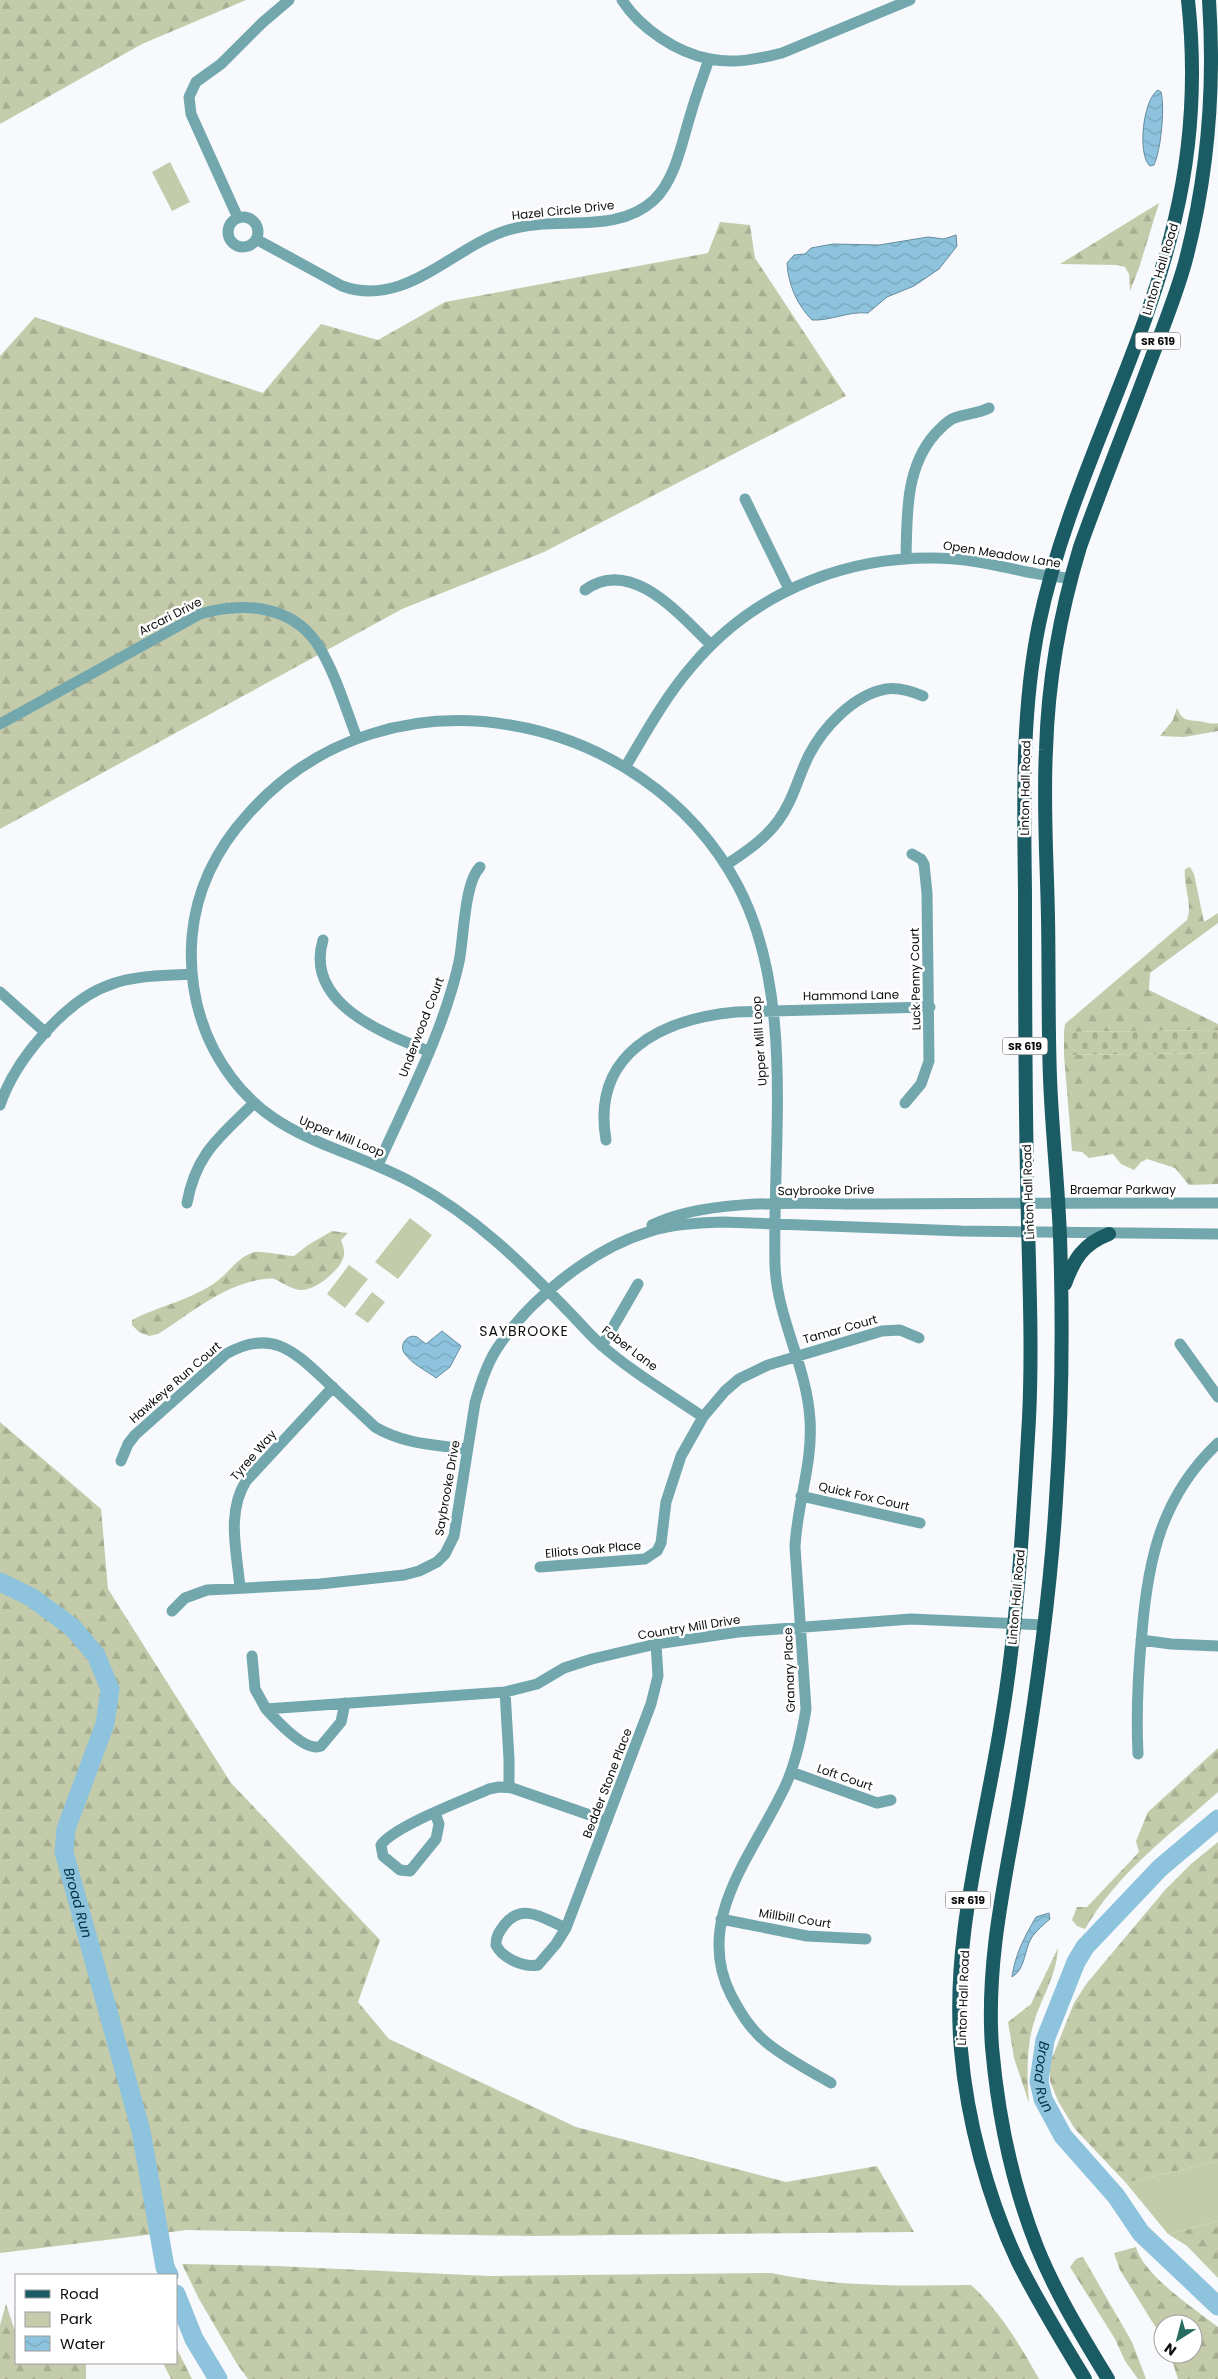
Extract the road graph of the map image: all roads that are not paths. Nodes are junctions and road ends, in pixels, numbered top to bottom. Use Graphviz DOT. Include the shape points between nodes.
graph roads {
  1 [pos="289,0"];
  2 [pos="622,0"];
  3 [pos="910,0"];
  4 [pos="1188,0"];
  5 [pos="1210,0"];
  6 [pos="709,59"];
  7 [pos="238,218"];
  8 [pos="256,239"];
  9 [pos="989,408"];
  10 [pos="745,499"];
  11 [pos="906,559"];
  12 [pos="1051,575"];
  13 [pos="1070,579"];
  14 [pos="789,589"];
  15 [pos="585,590"];
  16 [pos="711,645"];
  17 [pos="923,696"];
  18 [pos="0,724"];
  19 [pos="357,738"];
  20 [pos="626,766"];
  21 [pos="912,854"];
  22 [pos="726,866"];
  23 [pos="480,867"];
  24 [pos="323,940"];
  25 [pos="192,974"];
  26 [pos="0,992"];
  27 [pos="930,1007"];
  28 [pos="773,1010"];
  29 [pos="46,1033"];
  30 [pos="428,1051"];
  31 [pos="905,1102"];
  32 [pos="254,1103"];
  33 [pos="0,1105"];
  34 [pos="606,1140"];
  35 [pos="378,1165"];
  36 [pos="1027,1202"];
  37 [pos="1058,1202"];
  38 [pos="187,1203"];
  39 [pos="1218,1203"];
  40 [pos="777,1205"];
  41 [pos="776,1224"];
  42 [pos="1030,1232"];
  43 [pos="1060,1233"];
  44 [pos="1109,1234"];
  45 [pos="1218,1234"];
  46 [pos="631,1238"];
  47 [pos="638,1284"];
  48 [pos="549,1291"];
  49 [pos="1062,1292"];
  50 [pos="919,1338"];
  51 [pos="1180,1344"];
  52 [pos="602,1346"];
  53 [pos="798,1356"];
  54 [pos="332,1387"];
  55 [pos="1218,1396"];
  56 [pos="703,1417"];
  57 [pos="1218,1443"];
  58 [pos="468,1449"];
  59 [pos="121,1461"];
  60 [pos="801,1496"];
  61 [pos="920,1523"];
  62 [pos="540,1568"];
  63 [pos="240,1588"];
  64 [pos="172,1611"];
  65 [pos="1014,1624"];
  66 [pos="1045,1625"];
  67 [pos="802,1626"];
  68 [pos="1141,1640"];
  69 [pos="656,1644"];
  70 [pos="1218,1646"];
  71 [pos="252,1656"];
  72 [pos="505,1692"];
  73 [pos="345,1703"];
  74 [pos="266,1709"];
  75 [pos="1138,1754"];
  76 [pos="791,1772"];
  77 [pos="509,1787"];
  78 [pos="891,1800"];
  79 [pos="435,1813"];
  80 [pos="607,1821"];
  81 [pos="721,1918"];
  82 [pos="566,1928"];
  83 [pos="866,1939"];
  84 [pos="831,2083"];
  85 [pos="1085,2379"];
  86 [pos="1108,2379"];
  1 -- 7 [label="street" via="221,64 196,82 189,97 191,114"];
  2 -- 6 [label="street" via="654,33 671,44"];
  3 -- 6 [label="street" via="782,53 742,60"];
  4 -- 12 [label="main road, Linton Hall Road / SR 619" via="1192,98 1183,180 1174,223 1147,310"];
  5 -- 13 [label="main road, Linton Hall Road / SR 619" via="1212,82 1204,176 1184,264"];
  6 -- 8 [label="street, Hazel Circle Drive" via="667,184 653,201 626,216 509,229 490,236 398,287 378,292 342,286"];
  7 -- 8 [label="street" via="254,222 258,230"];
  7 -- 8 [label="street" via="229,227 231,240 244,247"];
  9 -- 11 [label="street" via="951,420 931,439 923,452 910,492"];
  10 -- 14 [label="street"];
  11 -- 12 [label="street, Open Meadow Lane" via="957,559"];
  11 -- 14 [label="street, Open Meadow Lane" via="842,569"];
  12 -- 13 [label="street, Open Meadow Lane"];
  12 -- 36 [label="main road, Linton Hall Road / SR 619" via="1030,675 1025,731"];
  13 -- 37 [label="main road, Linton Hall Road / SR 619" via="1056,648 1046,751 1050,1079"];
  14 -- 16 [label="street, Open Meadow Lane" via="740,619"];
  15 -- 16 [label="street" via="613,578 636,584 673,608"];
  16 -- 20 [label="street, Open Meadow Lane" via="675,688"];
  17 -- 22 [label="street" via="909,691 885,690 845,711 825,731 809,756 778,821 754,846"];
  18 -- 19 [label="street, Arcari Drive" via="200,614 223,607 250,607 275,612 300,626 315,642 333,676"];
  19 -- 20 [label="street, Upper Mill Loop" via="418,724 460,721 518,725 563,737"];
  19 -- 25 [label="street, Upper Mill Loop" via="319,756 277,785 241,822 222,848 210,868 198,902 191,945"];
  20 -- 22 [label="street, Upper Mill Loop" via="691,820"];
  21 -- 27 [label="street, Luck Penny Court" via="924,864"];
  22 -- 28 [label="street, Upper Mill Loop" via="757,934"];
  23 -- 30 [label="street, Underwood Court" via="471,879 453,984"];
  24 -- 30 [label="street" via="321,966 342,1004 381,1032"];
  25 -- 29 [label="street" via="130,979 97,989 79,1000"];
  25 -- 32 [label="street, Upper Mill Loop" via="195,999 205,1031 226,1069"];
  26 -- 29 [label="street"];
  27 -- 28 [label="street, Hammond Lane"];
  27 -- 31 [label="street, Luck Penny Court" via="927,1071 921,1084"];
  28 -- 34 [label="street, Hammond Lane" via="690,1018 645,1040 622,1064 606,1095 603,1124"];
  28 -- 40 [label="street, Upper Mill Loop"];
  29 -- 33 [label="street" via="19,1068"];
  30 -- 35 [label="street, Underwood Court"];
  32 -- 35 [label="street, Upper Mill Loop" via="306,1138"];
  32 -- 38 [label="street" via="204,1154 193,1176"];
  35 -- 48 [label="street, Upper Mill Loop" via="445,1202 498,1242"];
  36 -- 37 [label="street, Braemar Parkway"];
  36 -- 40 [label="street, Saybrooke Drive"];
  36 -- 42 [label="main road, Linton Hall Road / SR 619"];
  37 -- 39 [label="street, Braemar Parkway"];
  37 -- 43 [label="main road, Linton Hall Road / SR 619"];
  40 -- 41 [label="street, Upper Mill Loop"];
  40 -- 46 [label="street, Saybrooke Drive" via="695,1210 658,1222"];
  41 -- 42 [label="street, Saybrooke Drive"];
  41 -- 46 [label="street, Saybrooke Drive" via="692,1223 661,1228"];
  41 -- 53 [label="street, Granary Place" via="778,1293"];
  42 -- 43 [label="street"];
  42 -- 65 [label="main road, Linton Hall Road / SR 619" via="1029,1414"];
  43 -- 44 [label="street"];
  43 -- 49 [label="main road, Linton Hall Road / SR 619"];
  44 -- 45 [label="street"];
  44 -- 49 [label="main road" via="1090,1242 1078,1254"];
  46 -- 48 [label="street, Saybrooke Drive" via="587,1262"];
  47 -- 52 [label="street"];
  48 -- 52 [label="street, Faber Lane"];
  48 -- 58 [label="street, Saybrooke Drive" via="523,1316 496,1350 475,1402"];
  49 -- 66 [label="main road, Linton Hall Road / SR 619" via="1056,1499"];
  50 -- 53 [label="street, Tamar Court" via="890,1330"];
  51 -- 55 [label="street"];
  52 -- 56 [label="street, Faber Lane"];
  53 -- 56 [label="street, Elliots Oak Place" via="768,1365 739,1379"];
  53 -- 60 [label="street, Granary Place" via="810,1422 809,1451"];
  54 -- 58 [label="street, Hawkeye Run Court" via="387,1434 402,1440"];
  54 -- 59 [label="street, Hawkeye Run Court" via="287,1348 259,1342 243,1346 226,1354 135,1435"];
  54 -- 63 [label="street, Tyree Way" via="239,1492 234,1522"];
  56 -- 62 [label="street, Elliots Oak Place" via="691,1435 672,1478 661,1543 653,1555 645,1559"];
  57 -- 68 [label="street" via="1174,1498 1160,1530 1151,1561"];
  58 -- 63 [label="street, Saybrooke Drive" via="454,1536 445,1554 434,1565 404,1575"];
  60 -- 61 [label="street, Quick Fox Court"];
  60 -- 67 [label="street, Granary Place" via="795,1547"];
  63 -- 64 [label="street, Saybrooke Drive" via="195,1593"];
  65 -- 66 [label="street, Country Mill Drive"];
  65 -- 67 [label="street, Country Mill Drive" via="911,1619"];
  65 -- 85 [label="main road, Linton Hall Road / SR 619" via="1003,1716 965,1927 960,2004 961,2055 975,2133 1016,2257"];
  66 -- 86 [label="main road, Linton Hall Road / SR 619" via="1038,1685 997,1920 991,1993 993,2054 1003,2126 1024,2210 1054,2285"];
  67 -- 69 [label="street, Country Mill Drive"];
  67 -- 76 [label="street, Granary Place" via="806,1709"];
  68 -- 70 [label="street"];
  68 -- 75 [label="street" via="1137,1685"];
  69 -- 72 [label="street, Country Mill Drive" via="573,1665 537,1684"];
  69 -- 80 [label="street, Bedder Stone Place" via="658,1676 655,1692"];
  71 -- 74 [label="street" via="255,1689"];
  72 -- 73 [label="street, Country Mill Drive"];
  72 -- 77 [label="street"];
  73 -- 74 [label="street, Country Mill Drive"];
  73 -- 74 [label="street" via="341,1722 316,1748 306,1746"];
  76 -- 78 [label="street, Loft Court" via="877,1803"];
  76 -- 81 [label="street, Granary Place" via="737,1876"];
  77 -- 79 [label="street" via="489,1789"];
  77 -- 80 [label="street"];
  79 -- 79 [label="street" via="390,1835 381,1845 383,1856 400,1870 414,1869 436,1839 439,1824"];
  80 -- 82 [label="street, Bedder Stone Place"];
  81 -- 83 [label="street, Millbill Court" via="807,1936"];
  81 -- 84 [label="street, Granary Place" via="720,1966 746,2021 783,2055"];
  82 -- 82 [label="street, Bedder Stone Place" via="538,1965 527,1966 502,1954 496,1945 498,1933 518,1913 529,1913"];
}
